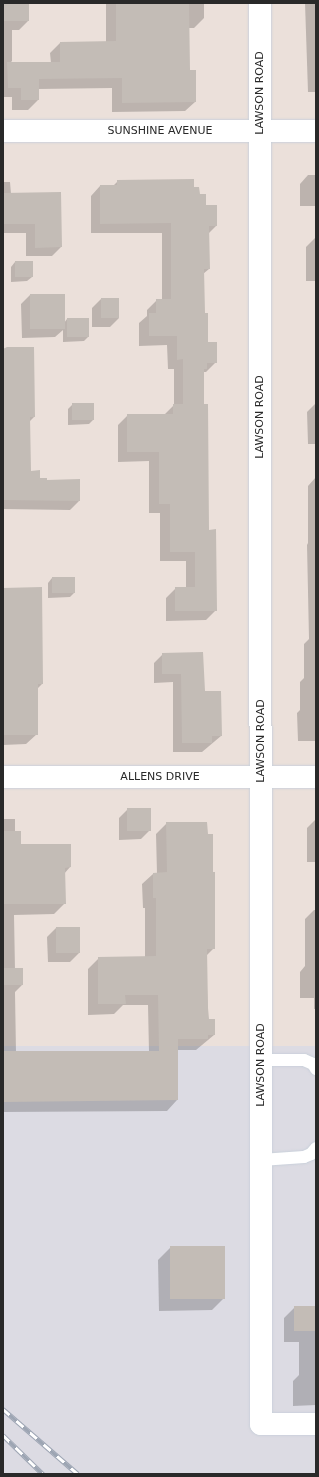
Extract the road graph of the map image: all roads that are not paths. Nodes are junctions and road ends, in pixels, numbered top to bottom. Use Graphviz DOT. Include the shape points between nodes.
graph roads {
  1 [pos="260,3"];
  2 [pos="3,131"];
  3 [pos="260,131"];
  4 [pos="316,131"];
  5 [pos="3,777"];
  6 [pos="261,777"];
  7 [pos="316,777"];
  8 [pos="262,1060"];
  9 [pos="316,1069"];
  10 [pos="316,1148"];
  11 [pos="261,1160"];
  12 [pos="316,1424"];
  1 -- 3 [label="street, LAWSON ROAD"];
  2 -- 3 [label="street, SUNSHINE AVENUE"];
  3 -- 4 [label="street, SUNSHINE AVENUE"];
  3 -- 6 [label="street, LAWSON ROAD"];
  5 -- 6 [label="street, ALLENS DRIVE"];
  6 -- 7 [label="street, ALLENS DRIVE"];
  6 -- 8 [label="street, LAWSON ROAD"];
  8 -- 9 [label="lane" via="304,1060 313,1064"];
  8 -- 11 [label="street, LAWSON ROAD"];
  10 -- 11 [label="lane" via="304,1157"];
  11 -- 12 [label="street, LAWSON ROAD" via="261,1424"];
}
